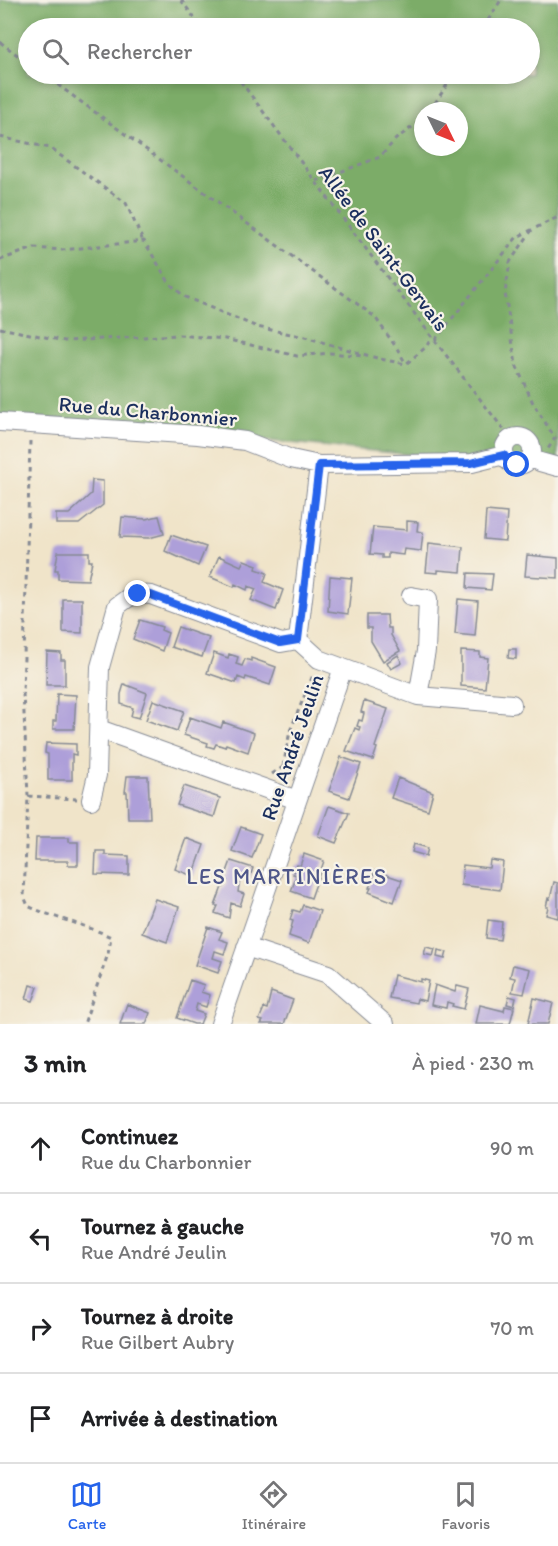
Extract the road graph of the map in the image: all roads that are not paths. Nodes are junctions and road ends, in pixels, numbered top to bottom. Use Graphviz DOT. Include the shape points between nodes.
graph roads {
  1 [pos="0,422"];
  2 [pos="319,465"];
  3 [pos="558,467"];
  4 [pos="411,596"];
  5 [pos="298,640"];
  6 [pos="343,668"];
  7 [pos="418,696"];
  8 [pos="512,704"];
  9 [pos="99,729"];
  10 [pos="91,800"];
  11 [pos="297,800"];
  12 [pos="246,947"];
  13 [pos="220,1024"];
  14 [pos="385,1024"];
  1 -- 2 [label="street, Rue du Charbonnier" via="245,441"];
  2 -- 3 [label="street, Rue du Charbonnier" via="471,463 508,447 511,464 536,460"];
  2 -- 5 [label="street"];
  4 -- 7 [label="street" via="428,599 426,651"];
  5 -- 6 [label="street, Rue André Jeulin" via="319,659"];
  5 -- 9 [label="street" via="280,643 151,595 128,598 117,606 100,667"];
  6 -- 7 [label="street"];
  6 -- 11 [label="street, Rue André Jeulin"];
  7 -- 8 [label="street"];
  9 -- 10 [label="street" via="98,775"];
  9 -- 11 [label="street"];
  11 -- 12 [label="street, Rue André Jeulin"];
  12 -- 13 [label="street, Rue André Jeulin"];
  12 -- 14 [label="street" via="328,974"];
}
